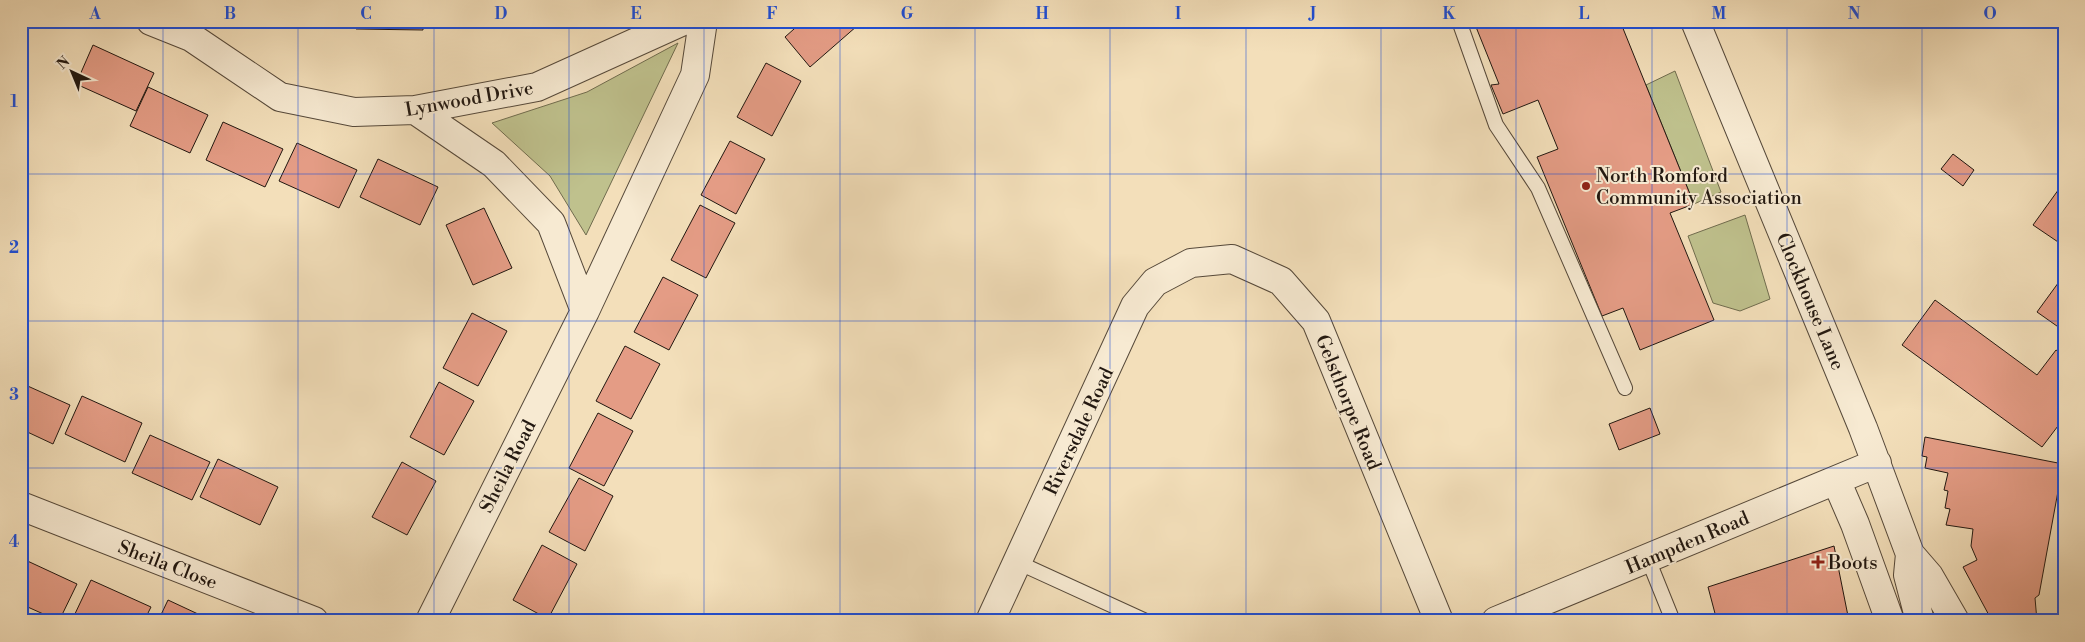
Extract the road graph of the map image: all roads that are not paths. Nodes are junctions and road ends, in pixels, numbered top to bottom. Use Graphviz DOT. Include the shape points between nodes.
graph roads {
  1 [pos="151,21"];
  2 [pos="683,21"];
  3 [pos="703,21"];
  4 [pos="1458,21"];
  5 [pos="1695,21"];
  6 [pos="185,29"];
  7 [pos="415,110"];
  8 [pos="1191,263"];
  9 [pos="585,311"];
  10 [pos="1625,388"];
  11 [pos="1877,463"];
  12 [pos="1836,480"];
  13 [pos="21,506"];
  14 [pos="1910,554"];
  15 [pos="1648,559"];
  16 [pos="1017,562"];
  17 [pos="314,621"];
  18 [pos="430,621"];
  19 [pos="990,621"];
  20 [pos="1146,621"];
  21 [pos="1439,621"];
  22 [pos="1496,621"];
  23 [pos="1673,621"];
  24 [pos="1890,621"];
  25 [pos="1920,621"];
  26 [pos="1955,621"];
  1 -- 6 [label="street, Lynwood Drive"];
  2 -- 7 [label="street, Lynwood Drive" via="537,87"];
  3 -- 9 [label="street, Sheila Road" via="695,75"];
  4 -- 10 [label="lane" via="1496,125 1538,188"];
  5 -- 11 [label="street, Clockhouse Lane"];
  6 -- 7 [label="street, Lynwood Drive" via="280,96 354,112"];
  7 -- 9 [label="street" via="494,164 551,222"];
  8 -- 16 [label="street, Riversdale Road" via="1155,282 1135,306"];
  8 -- 21 [label="street, Gelsthorpe Road" via="1232,259 1281,280 1316,321"];
  9 -- 18 [label="street, Sheila Road"];
  11 -- 12 [label="street, Hampden Road"];
  11 -- 14 [label="street, Clockhouse Lane"];
  12 -- 15 [label="street, Hampden Road"];
  12 -- 24 [label="street"];
  13 -- 17 [label="street, Sheila Close"];
  14 -- 25 [label="street, Clockhouse Lane" via="1908,575"];
  14 -- 26 [label="street, Clockhouse Lane" via="1928,576"];
  15 -- 22 [label="street, Hampden Road"];
  15 -- 23 [label="lane"];
  16 -- 19 [label="street, Riversdale Road"];
  16 -- 20 [label="lane"];
}
